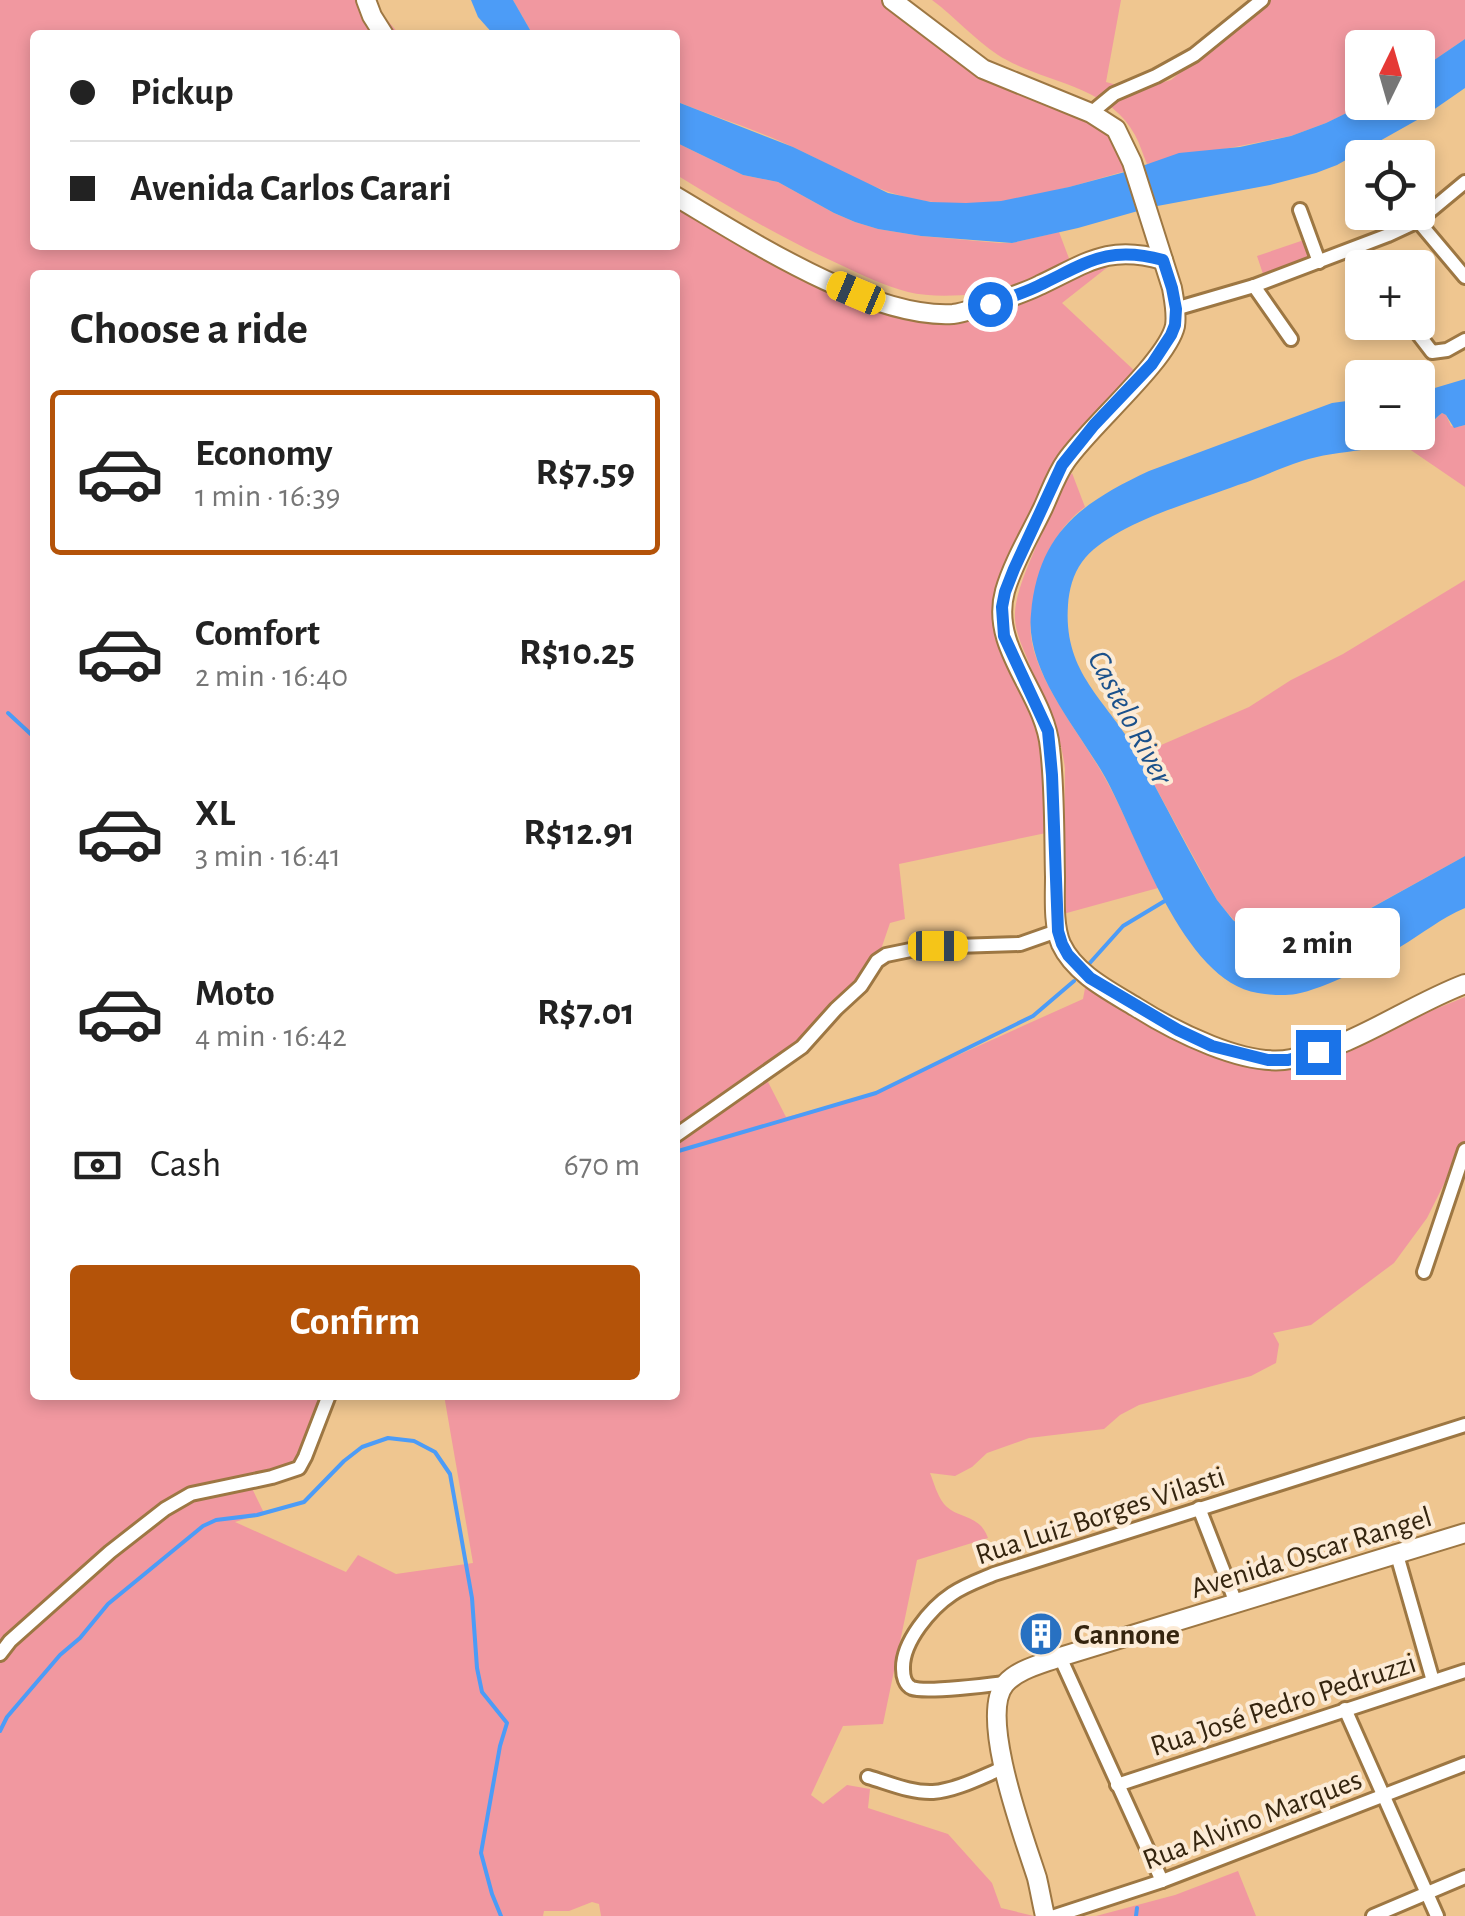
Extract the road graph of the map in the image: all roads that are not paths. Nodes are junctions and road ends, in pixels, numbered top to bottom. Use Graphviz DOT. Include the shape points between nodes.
graph roads {
  1 [pos="366,0"];
  2 [pos="892,0"];
  3 [pos="1262,0"];
  4 [pos="381,30"];
  5 [pos="1092,113"];
  6 [pos="1465,182"];
  7 [pos="680,199"];
  8 [pos="1435,208"];
  9 [pos="1300,210"];
  10 [pos="1399,230"];
  11 [pos="1425,230"];
  12 [pos="1352,250"];
  13 [pos="1345,253"];
  14 [pos="1163,260"];
  15 [pos="1319,262"];
  16 [pos="1465,277"];
  17 [pos="1254,286"];
  18 [pos="1176,309"];
  19 [pos="1291,339"];
  20 [pos="1423,340"];
  21 [pos="1465,340"];
  22 [pos="1058,931"];
  23 [pos="1465,984"];
  24 [pos="680,1132"];
  25 [pos="1465,1150"];
  26 [pos="1424,1272"];
  27 [pos="327,1400"];
  28 [pos="1465,1425"];
  29 [pos="1199,1508"];
  30 [pos="1465,1534"];
  31 [pos="1397,1555"];
  32 [pos="1236,1603"];
  33 [pos="0,1654"];
  34 [pos="1060,1657"];
  35 [pos="1465,1672"];
  36 [pos="1434,1681"];
  37 [pos="1006,1683"];
  38 [pos="1345,1709"];
  39 [pos="1465,1764"];
  40 [pos="1003,1768"];
  41 [pos="868,1777"];
  42 [pos="1117,1785"];
  43 [pos="1383,1796"];
  44 [pos="1465,1877"];
  45 [pos="1162,1881"];
  46 [pos="1427,1893"];
  47 [pos="1045,1916"];
  48 [pos="1055,1916"];
  49 [pos="1373,1916"];
  50 [pos="1438,1916"];
  1 -- 4 [label="main road"];
  2 -- 5 [label="main road" via="983,69"];
  3 -- 5 [label="street" via="1194,54 1114,94"];
  5 -- 14 [label="main road" via="1116,129 1132,162"];
  6 -- 8 [label="street"];
  7 -- 14 [label="main road" via="830,282 916,312 956,314 1097,258"];
  9 -- 15 [label="street"];
  10 -- 12 [label="street"];
  11 -- 16 [label="street"];
  13 -- 15 [label="street"];
  14 -- 18 [label="main road"];
  15 -- 17 [label="street"];
  17 -- 18 [label="street"];
  17 -- 19 [label="street"];
  18 -- 22 [label="main road" via="1162,352 1062,465 1005,592 1004,636 1048,731"];
  20 -- 21 [label="street" via="1432,352"];
  22 -- 23 [label="main road" via="1068,955 1090,978 1141,1010 1212,1046 1268,1060 1318,1052"];
  22 -- 24 [label="street" via="1020,944 886,955 802,1047"];
  25 -- 26 [label="street"];
  27 -- 33 [label="street" via="299,1468 191,1494 164,1508"];
  28 -- 29 [label="street, Rua Luiz Borges Vilasti"];
  29 -- 32 [label="street"];
  29 -- 37 [label="street, Rua Luiz Borges Vilasti" via="970,1584 950,1595 909,1642 903,1672 912,1688"];
  30 -- 31 [label="main road, Avenida Oscar Rangel"];
  31 -- 32 [label="main road, Avenida Oscar Rangel"];
  31 -- 36 [label="street"];
  32 -- 34 [label="main road, Avenida Oscar Rangel"];
  34 -- 37 [label="main road, Avenida Oscar Rangel"];
  34 -- 42 [label="street"];
  35 -- 36 [label="street, Rua José Pedro Pedruzzi"];
  36 -- 38 [label="street, Rua José Pedro Pedruzzi"];
  37 -- 40 [label="main road" via="996,1713"];
  38 -- 42 [label="street, Rua José Pedro Pedruzzi"];
  38 -- 43 [label="street"];
  39 -- 43 [label="street, Rua Alvino Marques"];
  40 -- 41 [label="street" via="933,1792"];
  40 -- 47 [label="main road"];
  42 -- 45 [label="street"];
  43 -- 45 [label="street, Rua Alvino Marques"];
  43 -- 46 [label="street"];
  44 -- 46 [label="street"];
  45 -- 48 [label="street, Rua Alvino Marques"];
  46 -- 49 [label="street"];
  46 -- 50 [label="street"];
}
